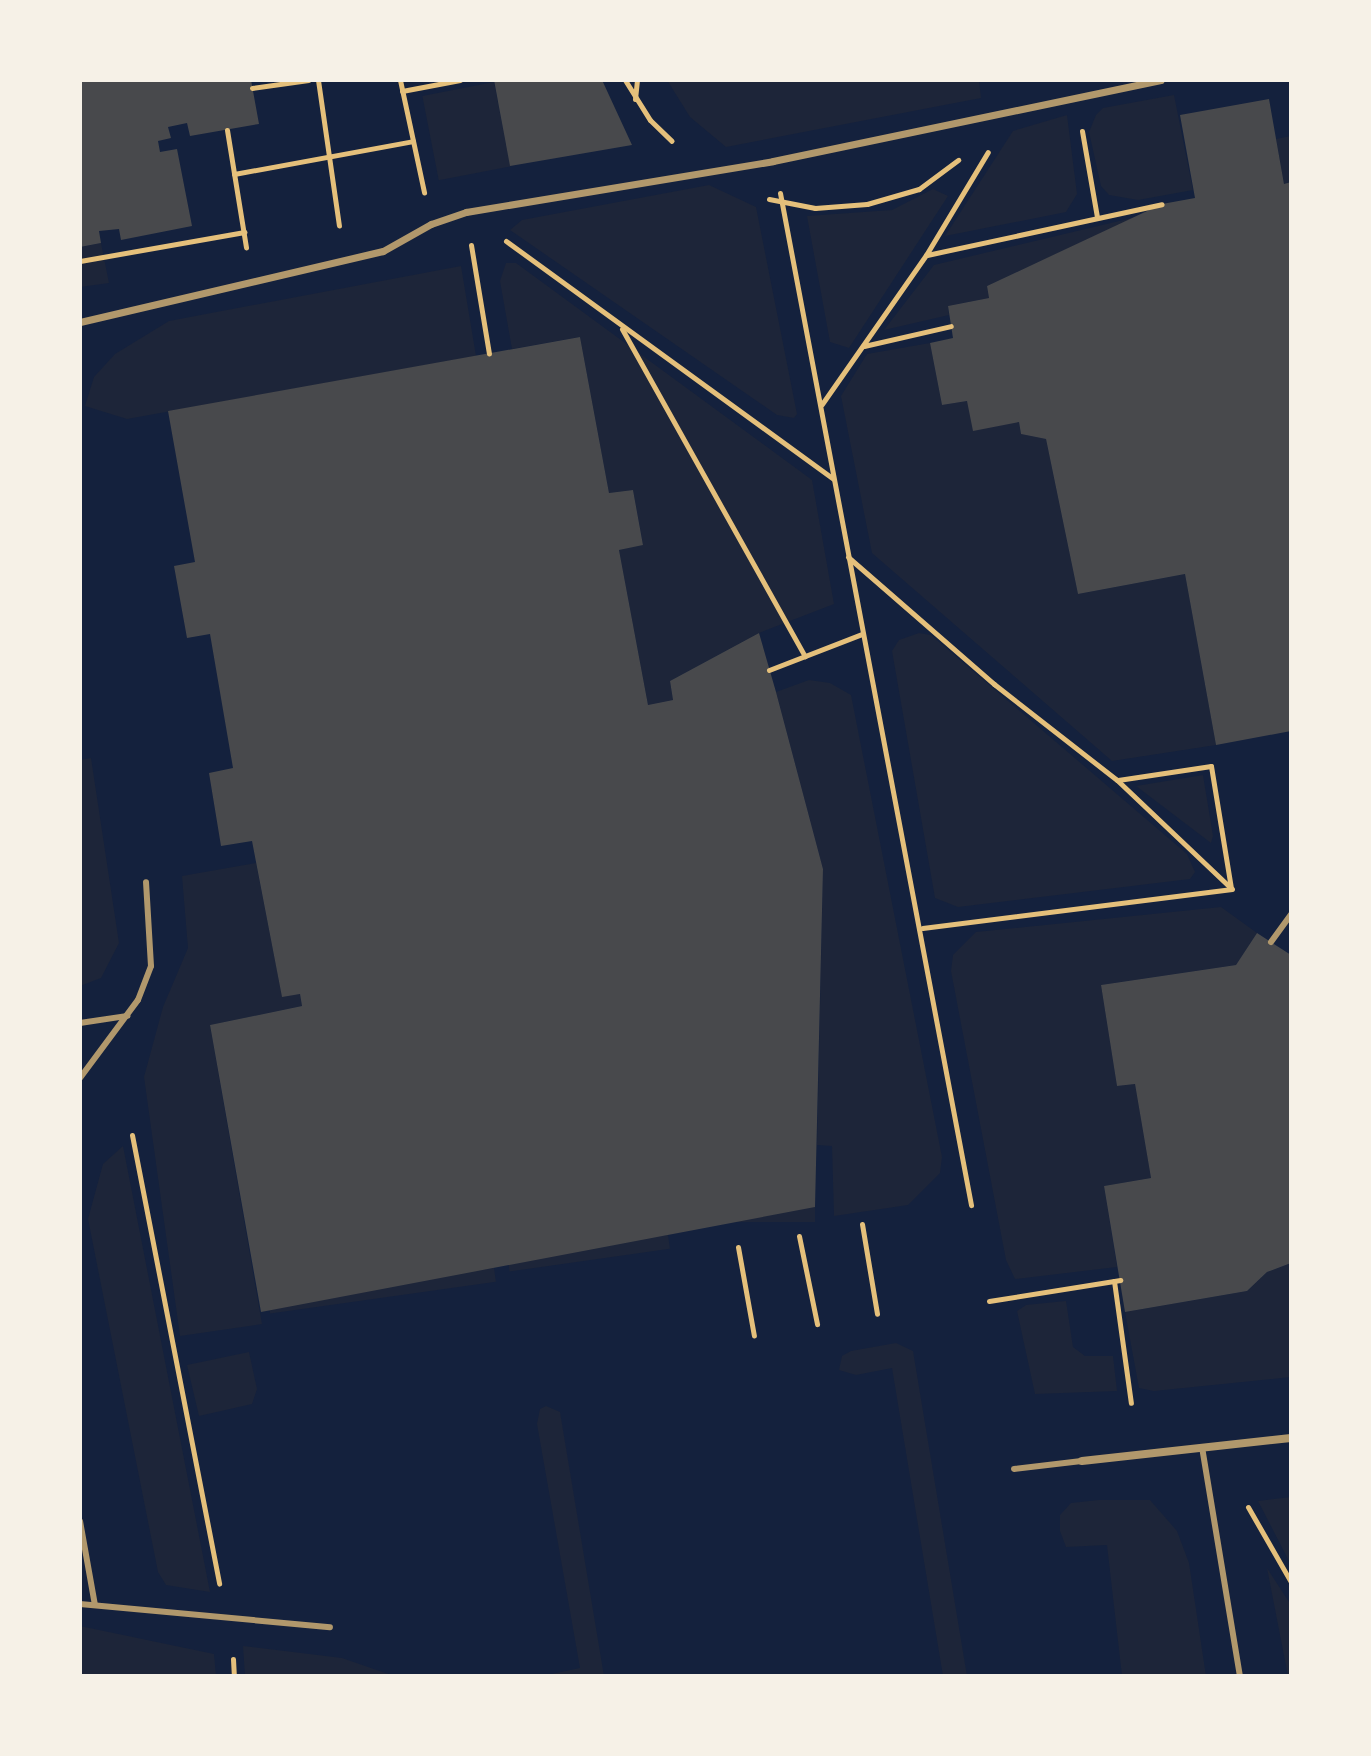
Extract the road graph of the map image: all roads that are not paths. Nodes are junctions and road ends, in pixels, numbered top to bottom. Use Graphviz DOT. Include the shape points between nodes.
graph roads {
  1 [pos="1161,80"];
  2 [pos="80,322"];
  3 [pos="146,882"];
  4 [pos="1291,914"];
  5 [pos="1271,942"];
  6 [pos="127,1016"];
  7 [pos="80,1023"];
  8 [pos="80,1078"];
  9 [pos="1291,1438"];
  10 [pos="1202,1447"];
  11 [pos="1082,1461"];
  12 [pos="1014,1469"];
  13 [pos="80,1521"];
  14 [pos="80,1604"];
  15 [pos="95,1605"];
  16 [pos="330,1627"];
  17 [pos="1240,1676"];
  1 -- 2 [label="street" via="773,161 466,212 431,224 383,251"];
  3 -- 6 [label="lane" via="151,966"];
  4 -- 5 [label="lane"];
  6 -- 7 [label="lane"];
  6 -- 8 [label="lane"];
  9 -- 10 [label="street"];
  10 -- 11 [label="street"];
  10 -- 17 [label="lane"];
  11 -- 12 [label="lane"];
  13 -- 15 [label="lane"];
  14 -- 15 [label="lane"];
  15 -- 16 [label="lane"];
}
